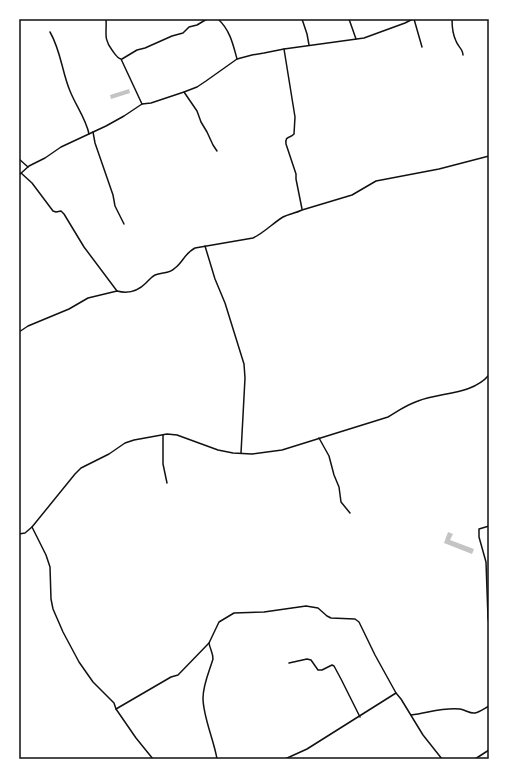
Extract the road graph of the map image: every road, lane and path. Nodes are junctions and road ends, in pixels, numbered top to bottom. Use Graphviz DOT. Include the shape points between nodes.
graph roads {
  1 [pos="106,19"];
  2 [pos="207,19"];
  3 [pos="218,19"];
  4 [pos="302,19"];
  5 [pos="349,19"];
  6 [pos="413,19"];
  7 [pos="452,19"];
  8 [pos="50,32"];
  9 [pos="356,39"];
  10 [pos="309,45"];
  11 [pos="422,47"];
  12 [pos="284,49"];
  13 [pos="463,55"];
  14 [pos="122,59"];
  15 [pos="237,59"];
  16 [pos="184,92"];
  17 [pos="142,104"];
  18 [pos="93,132"];
  19 [pos="89,134"];
  20 [pos="217,151"];
  21 [pos="489,156"];
  22 [pos="19,159"];
  23 [pos="28,167"];
  24 [pos="21,173"];
  25 [pos="19,175"];
  26 [pos="302,210"];
  27 [pos="124,224"];
  28 [pos="205,246"];
  29 [pos="117,291"];
  30 [pos="19,332"];
  31 [pos="489,374"];
  32 [pos="163,435"];
  33 [pos="319,438"];
  34 [pos="240,453"];
  35 [pos="167,483"];
  36 [pos="350,512"];
  37 [pos="489,526"];
  38 [pos="32,527"];
  39 [pos="19,534"];
  40 [pos="489,620"];
  41 [pos="489,624"];
  42 [pos="209,643"];
  43 [pos="289,663"];
  44 [pos="396,693"];
  45 [pos="489,706"];
  46 [pos="116,709"];
  47 [pos="411,714"];
  48 [pos="360,717"];
  49 [pos="489,750"];
  50 [pos="153,759"];
  51 [pos="218,759"];
  52 [pos="285,759"];
  53 [pos="442,759"];
  54 [pos="475,759"];
  1 -- 14 [label="street" via="108,44 118,58"];
  2 -- 14 [label="street" via="183,33 137,50"];
  3 -- 15 [label="street" via="225,26 233,42"];
  4 -- 10 [label="street"];
  5 -- 9 [label="street"];
  6 -- 9 [label="street"];
  6 -- 11 [label="street"];
  7 -- 13 [label="street" via="454,36"];
  8 -- 19 [label="street" via="60,55 70,92 86,122"];
  9 -- 10 [label="street"];
  10 -- 12 [label="street"];
  12 -- 15 [label="street"];
  12 -- 26 [label="street" via="295,117 294,134 286,139 286,144 296,174"];
  14 -- 17 [label="street"];
  15 -- 16 [label="street" via="197,87"];
  16 -- 17 [label="street"];
  16 -- 20 [label="street"];
  17 -- 18 [label="street"];
  18 -- 19 [label="street"];
  18 -- 27 [label="street" via="115,206"];
  19 -- 23 [label="street"];
  21 -- 26 [label="street" via="376,181 352,195"];
  22 -- 23 [label="street"];
  23 -- 24 [label="street"];
  24 -- 25 [label="street"];
  24 -- 29 [label="street" via="53,211 61,211 64,214 84,247"];
  26 -- 28 [label="street" via="283,217 253,238"];
  28 -- 29 [label="street" via="190,250 175,269 155,275 136,291"];
  28 -- 34 [label="street" via="244,364"];
  29 -- 30 [label="street" via="88,298"];
  31 -- 33 [label="street" via="475,386 419,400 388,417"];
  32 -- 34 [label="street" via="177,435 218,450"];
  32 -- 35 [label="street"];
  32 -- 38 [label="street" via="134,440 81,468"];
  33 -- 34 [label="street" via="282,450"];
  33 -- 36 [label="street" via="329,456 341,502"];
  37 -- 40 [label="street" via="479,529 486,562"];
  38 -- 39 [label="street"];
  38 -- 46 [label="street" via="50,567 51,599 62,632 93,682 114,703"];
  40 -- 41 [label="street"];
  42 -- 44 [label="street" via="219,622 234,613 306,606 318,608 331,618 355,619 358,622"];
  42 -- 46 [label="street" via="178,675"];
  42 -- 51 [label="street" via="213,659 203,698"];
  43 -- 48 [label="street" via="307,659 311,660 318,670 334,666"];
  44 -- 47 [label="street"];
  44 -- 48 [label="street"];
  45 -- 47 [label="street" via="476,713 460,709 440,709"];
  46 -- 50 [label="street"];
  47 -- 53 [label="street" via="423,735"];
  48 -- 52 [label="street" via="307,749"];
  49 -- 54 [label="street"];
}
